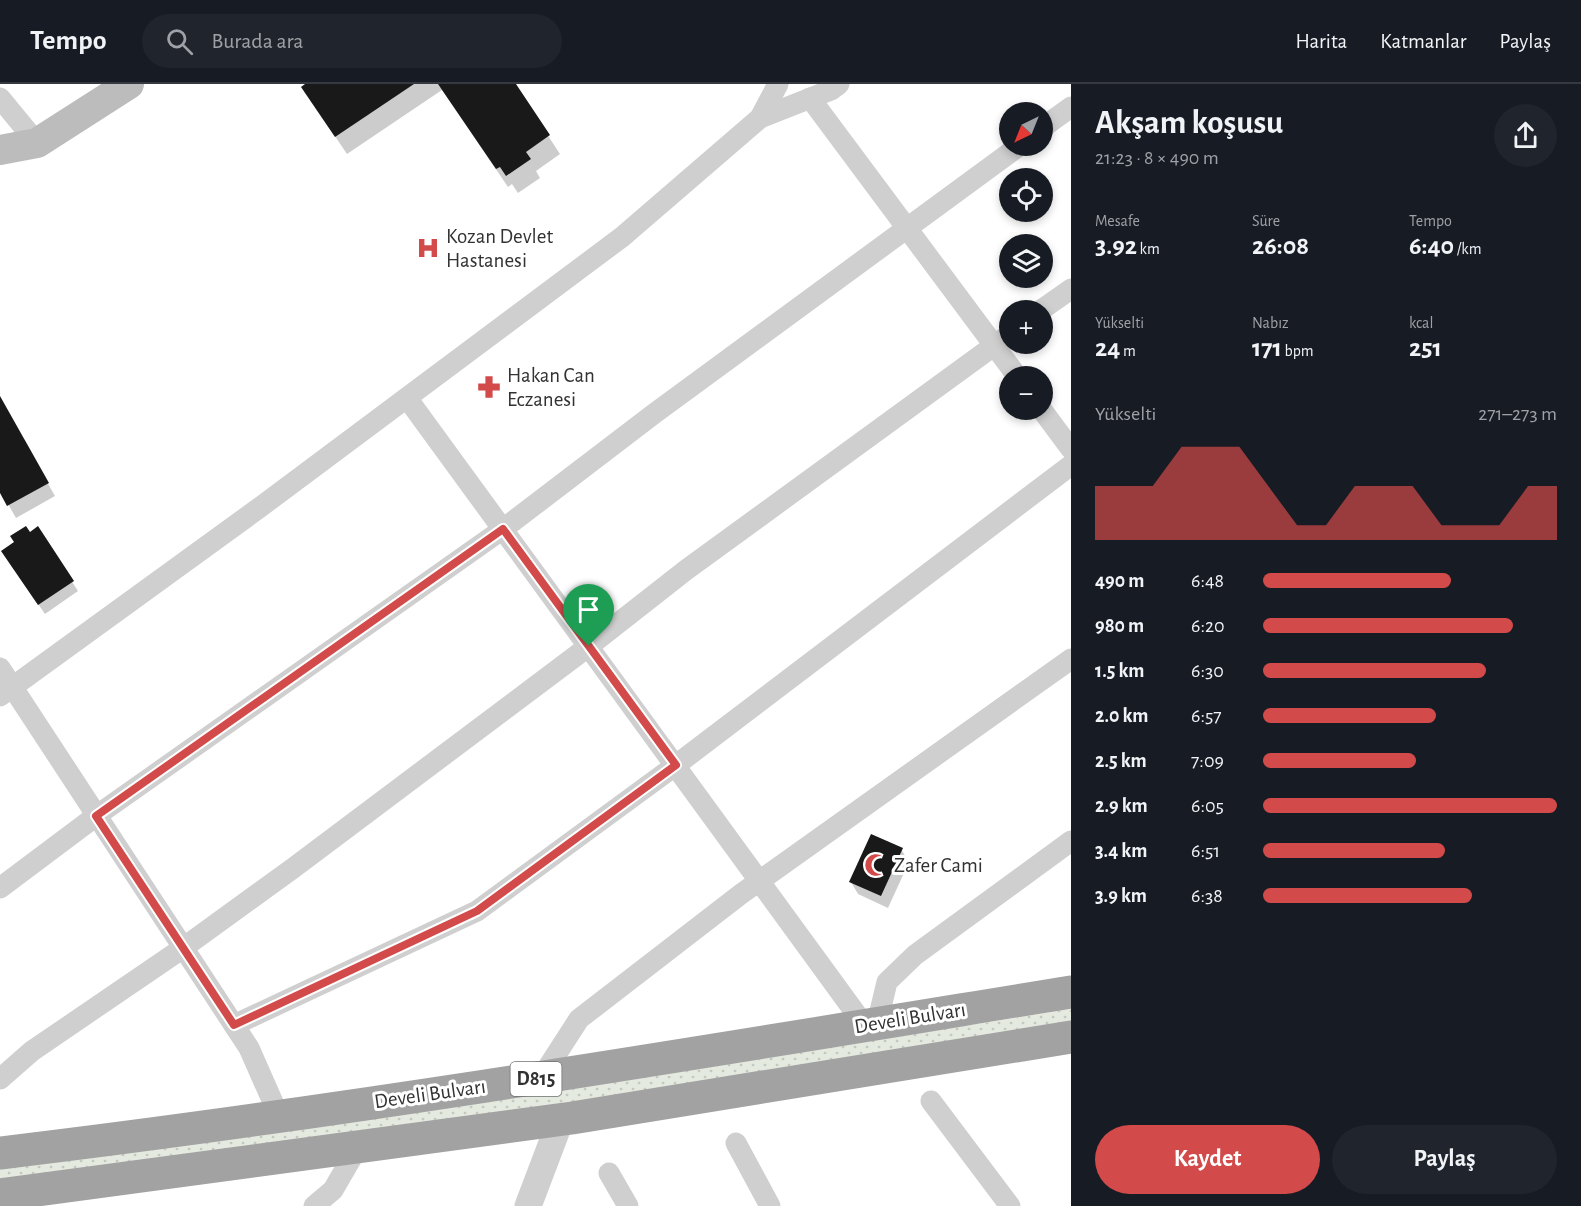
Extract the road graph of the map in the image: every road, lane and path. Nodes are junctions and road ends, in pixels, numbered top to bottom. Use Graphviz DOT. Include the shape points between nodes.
graph roads {
  1 [pos="129,84"];
  2 [pos="778,84"];
  3 [pos="838,84"];
  4 [pos="0,98"];
  5 [pos="810,98"];
  6 [pos="1071,107"];
  7 [pos="760,118"];
  8 [pos="1053,120"];
  9 [pos="37,143"];
  10 [pos="0,150"];
  11 [pos="1006,156"];
  12 [pos="907,229"];
  13 [pos="1071,289"];
  14 [pos="1053,302"];
  15 [pos="999,336"];
  16 [pos="999,341"];
  17 [pos="407,398"];
  18 [pos="1049,420"];
  19 [pos="1071,449"];
  20 [pos="1071,465"];
  21 [pos="503,529"];
  22 [pos="589,646"];
  23 [pos="1071,659"];
  24 [pos="0,668"];
  25 [pos="7,691"];
  26 [pos="676,765"];
  27 [pos="96,816"];
  28 [pos="1071,841"];
  29 [pos="760,880"];
  30 [pos="0,888"];
  31 [pos="183,948"];
  32 [pos="1071,992"];
  33 [pos="234,1025"];
  34 [pos="871,1025"];
  35 [pos="1071,1037"];
  36 [pos="541,1078"];
  37 [pos="0,1079"];
  38 [pos="931,1101"];
  39 [pos="279,1116"];
  40 [pos="561,1119"];
  41 [pos="736,1143"];
  42 [pos="358,1147"];
  43 [pos="0,1154"];
  44 [pos="609,1173"];
  45 [pos="0,1195"];
  46 [pos="314,1206"];
  47 [pos="528,1206"];
  48 [pos="628,1206"];
  49 [pos="770,1206"];
  50 [pos="1010,1206"];
  1 -- 9 [label="main road"];
  2 -- 7 [label="street"];
  3 -- 5 [label="street"];
  4 -- 9 [label="street"];
  5 -- 7 [label="street"];
  5 -- 12 [label="street"];
  6 -- 8 [label="street"];
  7 -- 17 [label="street" via="622,237"];
  9 -- 10 [label="main road"];
  11 -- 12 [label="street"];
  12 -- 15 [label="street"];
  12 -- 21 [label="street" via="655,412"];
  13 -- 14 [label="street"];
  16 -- 22 [label="street" via="686,570"];
  17 -- 21 [label="street"];
  17 -- 25 [label="street"];
  18 -- 19 [label="street"];
  20 -- 26 [label="street"];
  21 -- 22 [label="street"];
  21 -- 27 [label="street"];
  22 -- 26 [label="street"];
  22 -- 31 [label="street"];
  23 -- 29 [label="street"];
  24 -- 25 [label="street"];
  25 -- 27 [label="street"];
  26 -- 29 [label="street"];
  26 -- 33 [label="street" via="477,911"];
  27 -- 30 [label="street"];
  27 -- 31 [label="street"];
  28 -- 34 [label="street" via="915,955 887,982"];
  29 -- 34 [label="street"];
  29 -- 36 [label="street" via="579,1019"];
  31 -- 33 [label="street"];
  31 -- 37 [label="street" via="32,1051"];
  32 -- 34 [label="highway, Develi Bulvarı / D815"];
  33 -- 39 [label="street" via="249,1048"];
  34 -- 36 [label="highway, Develi Bulvarı / D815"];
  35 -- 40 [label="highway, Develi Bulvarı / D815"];
  36 -- 39 [label="highway, Develi Bulvarı / D815"];
  38 -- 50 [label="street"];
  39 -- 43 [label="highway, Develi Bulvarı / D815"];
  40 -- 42 [label="highway, Develi Bulvarı / D815"];
  40 -- 47 [label="street"];
  41 -- 49 [label="street"];
  42 -- 45 [label="highway, Develi Bulvarı / D815"];
  42 -- 46 [label="street" via="333,1190"];
  44 -- 48 [label="street"];
}
